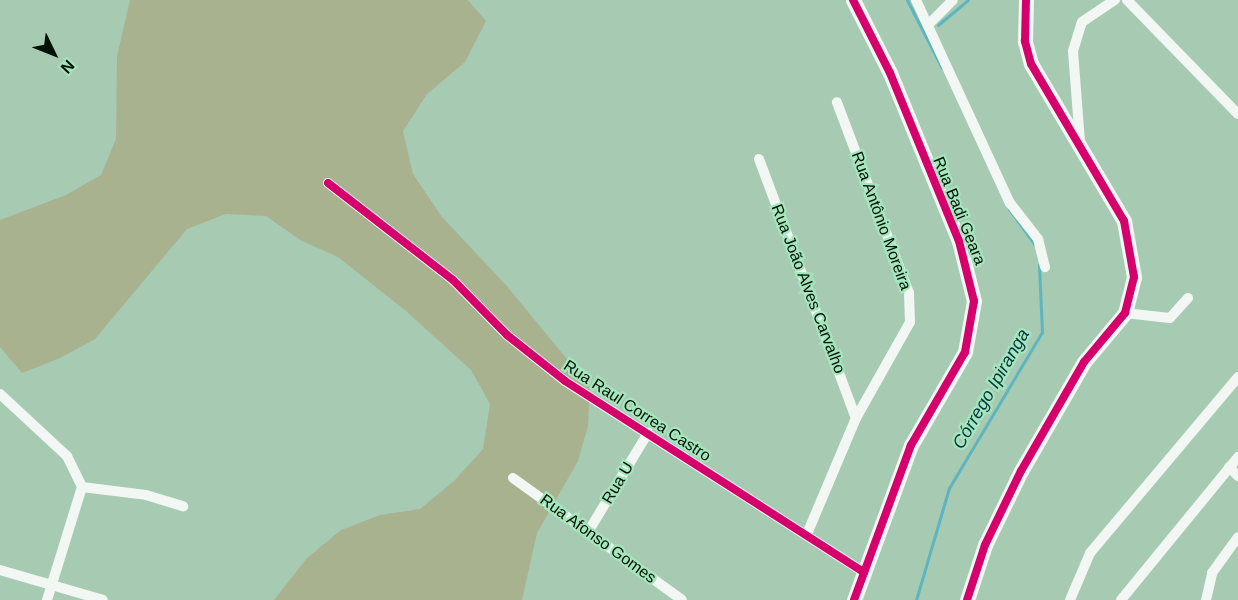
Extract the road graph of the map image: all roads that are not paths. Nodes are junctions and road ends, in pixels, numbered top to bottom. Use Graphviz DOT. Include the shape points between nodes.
graph roads {
  1 [pos="853,0"];
  2 [pos="916,0"];
  3 [pos="953,0"];
  4 [pos="1026,0"];
  5 [pos="1115,0"];
  6 [pos="1127,0"];
  7 [pos="928,25"];
  8 [pos="837,102"];
  9 [pos="1238,114"];
  10 [pos="1080,148"];
  11 [pos="759,159"];
  12 [pos="328,183"];
  13 [pos="1045,267"];
  14 [pos="1188,298"];
  15 [pos="1125,313"];
  16 [pos="1238,377"];
  17 [pos="0,394"];
  18 [pos="856,418"];
  19 [pos="648,433"];
  20 [pos="1238,457"];
  21 [pos="1229,467"];
  22 [pos="1238,476"];
  23 [pos="513,478"];
  24 [pos="82,487"];
  25 [pos="183,506"];
  26 [pos="588,532"];
  27 [pos="807,534"];
  28 [pos="1238,537"];
  29 [pos="0,570"];
  30 [pos="864,572"];
  31 [pos="53,586"];
  32 [pos="47,600"];
  33 [pos="103,600"];
  34 [pos="682,600"];
  35 [pos="854,600"];
  36 [pos="967,600"];
  37 [pos="1070,600"];
  38 [pos="1121,600"];
  39 [pos="1206,600"];
  1 -- 30 [label="street, Rua Badi Geara" via="890,73 959,241 974,301 965,352 911,445"];
  2 -- 7 [label="street"];
  3 -- 7 [label="street"];
  4 -- 10 [label="street" via="1025,41 1030,64"];
  5 -- 10 [label="street" via="1082,22 1073,51"];
  6 -- 9 [label="street"];
  7 -- 13 [label="street" via="1010,203 1038,239"];
  8 -- 18 [label="street, Rua Antônio Moreira" via="911,309 904,340"];
  10 -- 15 [label="street" via="1129,236 1134,277"];
  11 -- 18 [label="street, Rua João Alves Carvalho"];
  12 -- 19 [label="street, Rua Raul Correa Castro" via="453,280 543,365"];
  14 -- 15 [label="street" via="1170,318"];
  15 -- 36 [label="street" via="1084,362 1021,471 985,545"];
  16 -- 37 [label="street" via="1090,553"];
  17 -- 24 [label="street" via="67,456"];
  18 -- 27 [label="street, Rua Antônio Moreira"];
  19 -- 26 [label="street, Rua U"];
  19 -- 27 [label="street, Rua Raul Correa Castro"];
  20 -- 21 [label="street"];
  21 -- 22 [label="street"];
  21 -- 38 [label="street"];
  23 -- 26 [label="street, Rua Afonso Gomes"];
  24 -- 25 [label="street" via="146,495"];
  24 -- 31 [label="street"];
  26 -- 34 [label="street, Rua Afonso Gomes"];
  27 -- 30 [label="street, Rua Raul Correa Castro"];
  28 -- 39 [label="street" via="1212,573"];
  29 -- 31 [label="street"];
  30 -- 35 [label="street, Rua Badi Geara"];
  31 -- 32 [label="street"];
  31 -- 33 [label="street"];
}
